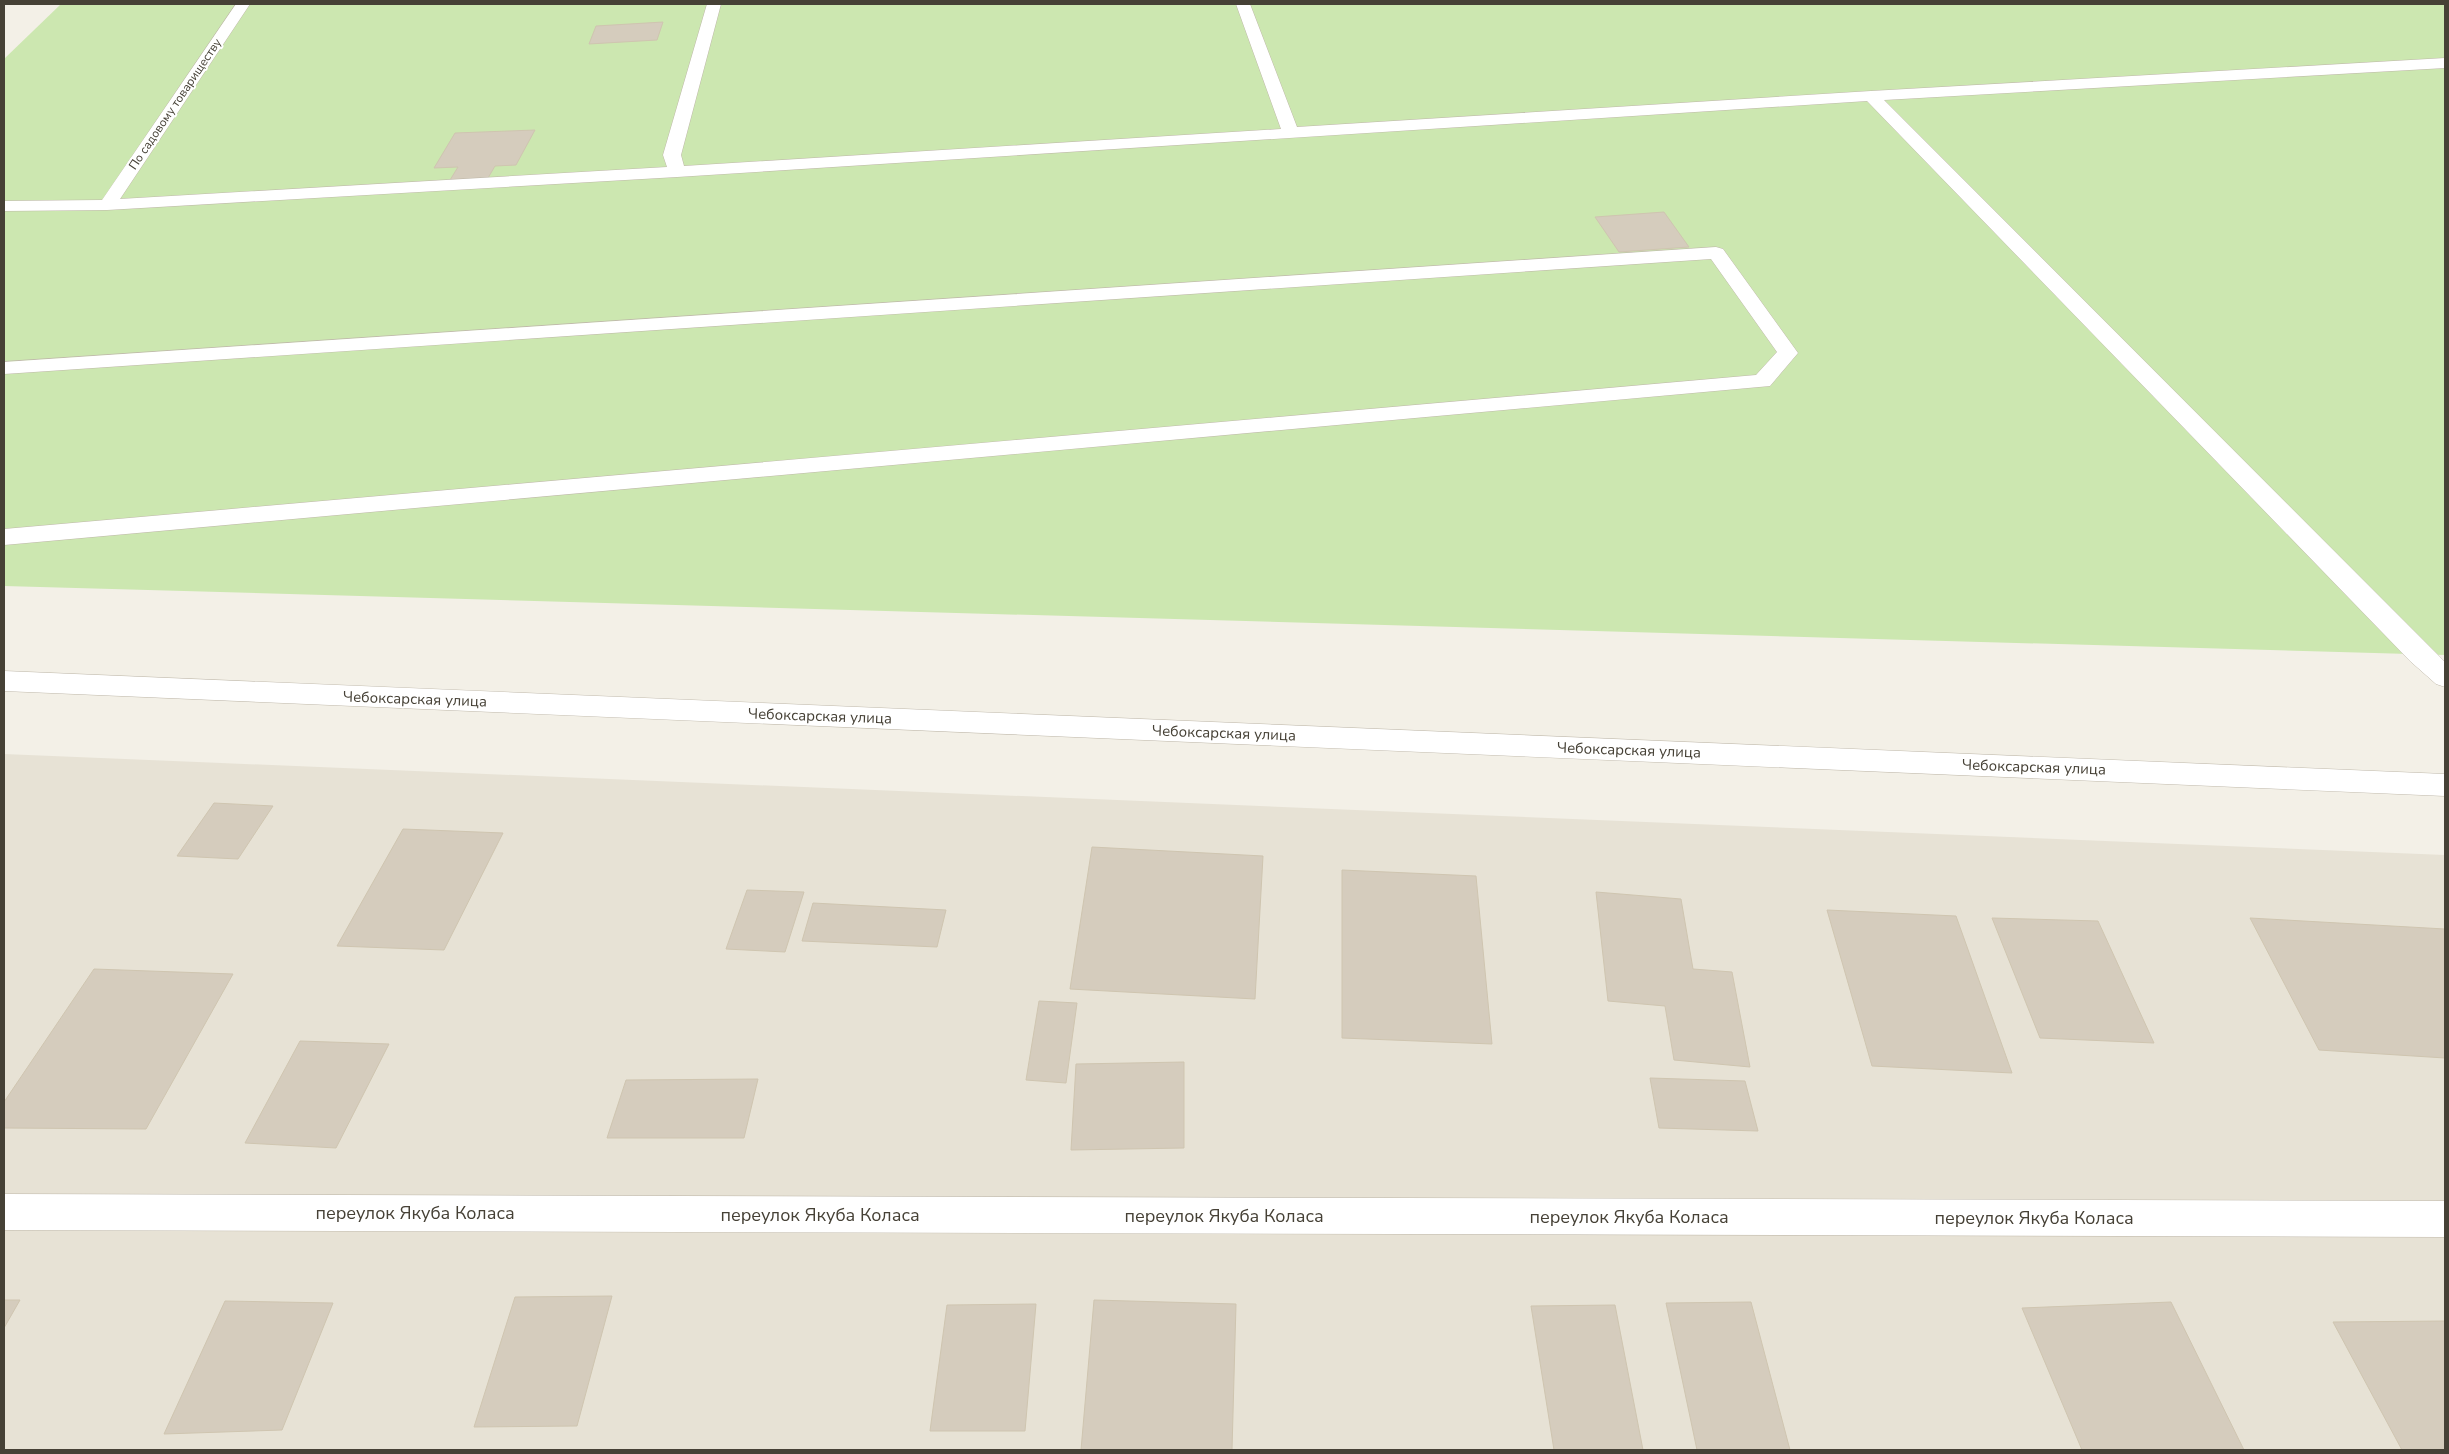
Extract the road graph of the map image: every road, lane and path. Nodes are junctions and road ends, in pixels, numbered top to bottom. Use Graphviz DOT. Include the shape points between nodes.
graph roads {
  1 [pos="243,4"];
  2 [pos="714,4"];
  3 [pos="1243,4"];
  4 [pos="2445,63"];
  5 [pos="1871,96"];
  6 [pos="1290,134"];
  7 [pos="677,172"];
  8 [pos="4,206"];
  9 [pos="107,206"];
  10 [pos="4,368"];
  11 [pos="4,537"];
  12 [pos="2445,678"];
  13 [pos="4,682"];
  14 [pos="2445,785"];
  15 [pos="4,1212"];
  16 [pos="2445,1219"];
  1 -- 9 [label="street, По садовому товариществу"];
  2 -- 7 [label="street" via="672,155"];
  3 -- 6 [label="street"];
  4 -- 5 [label="street"];
  5 -- 6 [label="street"];
  5 -- 12 [label="street"];
  6 -- 7 [label="street"];
  7 -- 9 [label="street"];
  8 -- 9 [label="street"];
  10 -- 11 [label="street" via="1716,253 1788,353 1762,381"];
  13 -- 14 [label="street, Чебоксарская улица"];
  15 -- 16 [label="street, переулок Якуба Коласа"];
}
